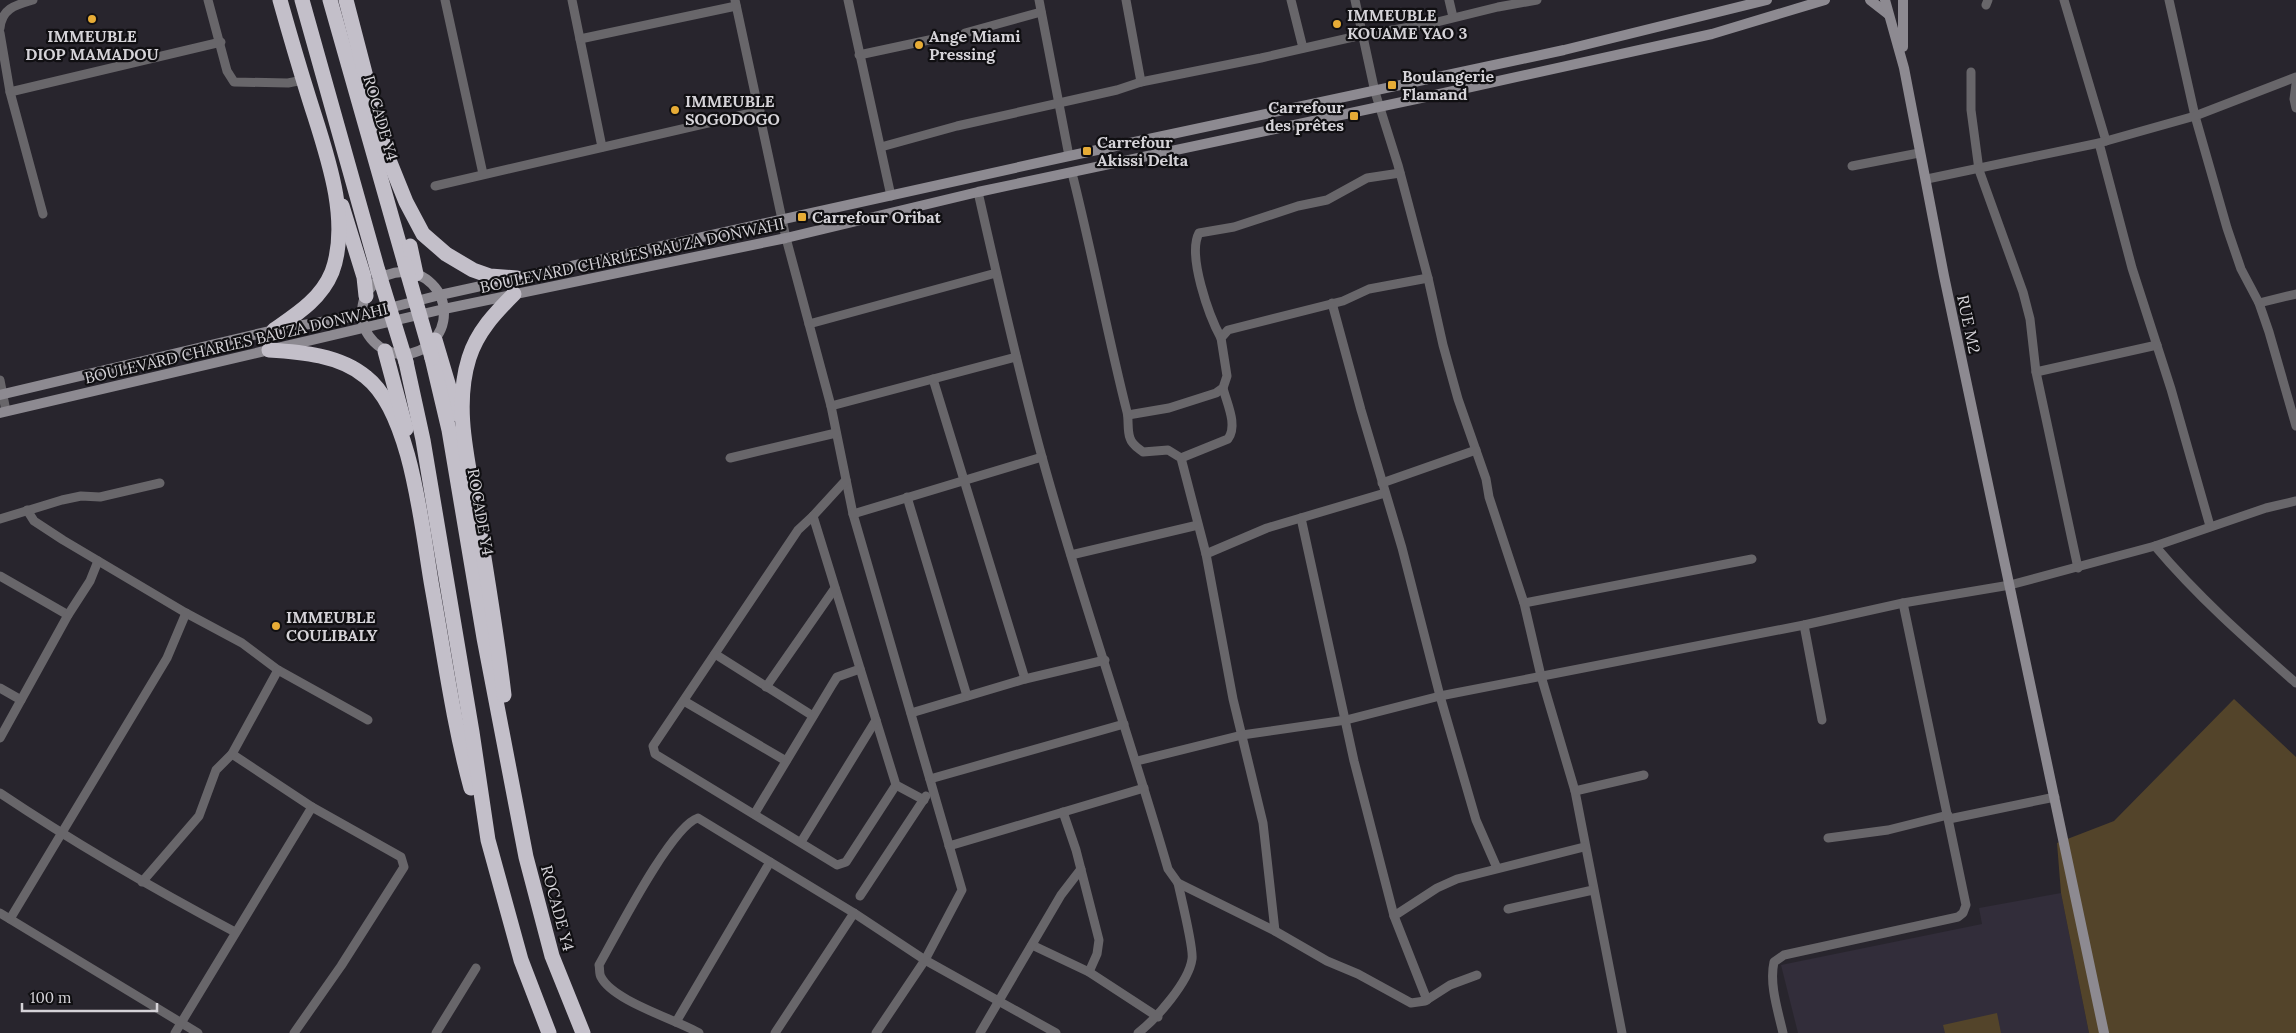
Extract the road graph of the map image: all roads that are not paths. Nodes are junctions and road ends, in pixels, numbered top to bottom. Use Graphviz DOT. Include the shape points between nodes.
graph roads {
  1 [pos="33,0"];
  2 [pos="208,0"];
  3 [pos="280,0"];
  4 [pos="302,0"];
  5 [pos="330,0"];
  6 [pos="346,0"];
  7 [pos="445,0"];
  8 [pos="572,0"];
  9 [pos="848,0"];
  10 [pos="1039,0"];
  11 [pos="1128,0"];
  12 [pos="1291,0"];
  13 [pos="1355,0"];
  14 [pos="1449,0"];
  15 [pos="1537,0"];
  16 [pos="1767,0"];
  17 [pos="1825,0"];
  18 [pos="1870,0"];
  19 [pos="1885,0"];
  20 [pos="1903,0"];
  21 [pos="2064,0"];
  22 [pos="2171,1"];
  23 [pos="735,3"];
  24 [pos="1730,4"];
  25 [pos="1041,12"];
  26 [pos="1888,14"];
  27 [pos="1453,17"];
  28 [pos="0,28"];
  29 [pos="0,33"];
  30 [pos="965,33"];
  31 [pos="1362,35"];
  32 [pos="943,37"];
  33 [pos="580,39"];
  34 [pos="221,42"];
  35 [pos="1303,48"];
  36 [pos="860,55"];
  37 [pos="1904,68"];
  38 [pos="1971,72"];
  39 [pos="2296,77"];
  40 [pos="303,80"];
  41 [pos="4,81"];
  42 [pos="1141,82"];
  43 [pos="2296,84"];
  44 [pos="10,92"];
  45 [pos="1375,92"];
  46 [pos="1060,103"];
  47 [pos="1380,106"];
  48 [pos="2296,108"];
  49 [pos="760,111"];
  50 [pos="2194,116"];
  51 [pos="2103,142"];
  52 [pos="602,147"];
  53 [pos="881,147"];
  54 [pos="385,150"];
  55 [pos="1919,152"];
  56 [pos="1069,156"];
  57 [pos="1852,166"];
  58 [pos="1980,170"];
  59 [pos="1072,173"];
  60 [pos="1400,173"];
  61 [pos="484,174"];
  62 [pos="333,178"];
  63 [pos="1927,179"];
  64 [pos="435,186"];
  65 [pos="978,192"];
  66 [pos="891,196"];
  67 [pos="42,214"];
  68 [pos="784,220"];
  69 [pos="786,238"];
  70 [pos="410,269"];
  71 [pos="996,273"];
  72 [pos="518,278"];
  73 [pos="1428,278"];
  74 [pos="514,294"];
  75 [pos="2296,294"];
  76 [pos="440,295"];
  77 [pos="366,296"];
  78 [pos="1332,303"];
  79 [pos="2259,303"];
  80 [pos="444,309"];
  81 [pos="362,315"];
  82 [pos="809,324"];
  83 [pos="365,328"];
  84 [pos="274,330"];
  85 [pos="1221,338"];
  86 [pos="435,340"];
  87 [pos="2157,345"];
  88 [pos="269,350"];
  89 [pos="385,351"];
  90 [pos="1016,357"];
  91 [pos="2036,372"];
  92 [pos="933,379"];
  93 [pos="0,380"];
  94 [pos="1223,388"];
  95 [pos="2292,394"];
  96 [pos="2,395"];
  97 [pos="831,406"];
  98 [pos="3,412"];
  99 [pos="1128,415"];
  100 [pos="2296,426"];
  101 [pos="836,433"];
  102 [pos="464,444"];
  103 [pos="1476,450"];
  104 [pos="1042,457"];
  105 [pos="730,458"];
  106 [pos="1181,458"];
  107 [pos="413,475"];
  108 [pos="965,479"];
  109 [pos="846,480"];
  110 [pos="160,482"];
  111 [pos="1382,483"];
  112 [pos="1385,493"];
  113 [pos="907,497"];
  114 [pos="2296,500"];
  115 [pos="27,510"];
  116 [pos="853,514"];
  117 [pos="813,516"];
  118 [pos="1301,518"];
  119 [pos="0,519"];
  120 [pos="1198,525"];
  121 [pos="2210,526"];
  122 [pos="2154,546"];
  123 [pos="1206,554"];
  124 [pos="1071,555"];
  125 [pos="1752,559"];
  126 [pos="98,561"];
  127 [pos="2078,568"];
  128 [pos="0,576"];
  129 [pos="2010,585"];
  130 [pos="835,588"];
  131 [pos="1524,603"];
  132 [pos="1903,603"];
  133 [pos="186,613"];
  134 [pos="68,615"];
  135 [pos="1804,625"];
  136 [pos="715,654"];
  137 [pos="1105,660"];
  138 [pos="860,669"];
  139 [pos="278,670"];
  140 [pos="1541,676"];
  141 [pos="1025,679"];
  142 [pos="2296,683"];
  143 [pos="766,687"];
  144 [pos="0,688"];
  145 [pos="967,696"];
  146 [pos="1440,696"];
  147 [pos="21,700"];
  148 [pos="684,701"];
  149 [pos="911,713"];
  150 [pos="813,716"];
  151 [pos="368,720"];
  152 [pos="876,720"];
  153 [pos="1346,720"];
  154 [pos="1822,720"];
  155 [pos="1124,724"];
  156 [pos="1242,735"];
  157 [pos="0,738"];
  158 [pos="232,754"];
  159 [pos="786,761"];
  160 [pos="1136,761"];
  161 [pos="1644,775"];
  162 [pos="931,783"];
  163 [pos="896,785"];
  164 [pos="1144,788"];
  165 [pos="1575,791"];
  166 [pos="0,793"];
  167 [pos="2055,797"];
  168 [pos="924,800"];
  169 [pos="516,804"];
  170 [pos="312,807"];
  171 [pos="1063,812"];
  172 [pos="755,813"];
  173 [pos="1949,817"];
  174 [pos="63,835"];
  175 [pos="1828,838"];
  176 [pos="488,840"];
  177 [pos="801,842"];
  178 [pos="949,846"];
  179 [pos="1584,847"];
  180 [pos="770,862"];
  181 [pos="1497,868"];
  182 [pos="1081,869"];
  183 [pos="142,882"];
  184 [pos="1178,884"];
  185 [pos="1593,890"];
  186 [pos="860,896"];
  187 [pos="1508,910"];
  188 [pos="854,913"];
  189 [pos="5,916"];
  190 [pos="1394,916"];
  191 [pos="0,925"];
  192 [pos="1275,931"];
  193 [pos="236,932"];
  194 [pos="1032,945"];
  195 [pos="925,960"];
  196 [pos="476,968"];
  197 [pos="1088,972"];
  198 [pos="1477,974"];
  199 [pos="1427,1000"];
  200 [pos="999,1001"];
  201 [pos="1158,1017"];
  202 [pos="676,1022"];
  203 [pos="181,1023"];
  204 [pos="175,1033"];
  205 [pos="198,1033"];
  206 [pos="294,1033"];
  207 [pos="436,1033"];
  208 [pos="550,1033"];
  209 [pos="583,1033"];
  210 [pos="699,1033"];
  211 [pos="775,1033"];
  212 [pos="876,1033"];
  213 [pos="980,1033"];
  214 [pos="1056,1033"];
  215 [pos="1138,1033"];
  216 [pos="1622,1033"];
  217 [pos="1783,1033"];
  218 [pos="2104,1033"];
  1 -- 28 [label="street" via="11,7 1,17"];
  2 -- 34 [label="street"];
  3 -- 40 [label="highway"];
  4 -- 176 [label="highway, bridge" via="406,362 424,440"];
  5 -- 70 [label="highway, ROCADE Y4"];
  6 -- 54 [label="highway"];
  7 -- 61 [label="street"];
  8 -- 33 [label="street"];
  9 -- 36 [label="street"];
  10 -- 25 [label="street"];
  11 -- 42 [label="street"];
  12 -- 35 [label="street"];
  13 -- 31 [label="street"];
  14 -- 27 [label="street"];
  15 -- 27 [label="street"];
  16 -- 24 [label="main road, BOULEVARD CHARLES BAUZA DONWAHI"];
  17 -- 47 [label="main road, BOULEVARD CHARLES BAUZA DONWAHI" via="1712,34"];
  18 -- 26 [label="main road"];
  19 -- 26 [label="main road, RUE M2"];
  20 -- 37 [label="main road, RUE M2"];
  21 -- 51 [label="street"];
  22 -- 50 [label="street"];
  23 -- 33 [label="street"];
  23 -- 49 [label="street"];
  24 -- 45 [label="main road, BOULEVARD CHARLES BAUZA DONWAHI" via="1564,50"];
  25 -- 30 [label="street"];
  25 -- 46 [label="street"];
  26 -- 37 [label="main road, RUE M2"];
  27 -- 31 [label="street"];
  29 -- 41 [label="street"];
  31 -- 35 [label="street"];
  31 -- 45 [label="street"];
  32 -- 36 [label="street"];
  33 -- 52 [label="street"];
  34 -- 40 [label="street" via="227,71 234,82"];
  34 -- 44 [label="street"];
  35 -- 42 [label="street"];
  36 -- 53 [label="street"];
  37 -- 55 [label="main road, RUE M2"];
  38 -- 58 [label="street" via="1971,110"];
  39 -- 50 [label="street"];
  40 -- 62 [label="highway"];
  41 -- 44 [label="street"];
  42 -- 46 [label="street"];
  43 -- 48 [label="street"];
  44 -- 67 [label="street"];
  45 -- 47 [label="street"];
  45 -- 56 [label="main road, BOULEVARD CHARLES BAUZA DONWAHI"];
  46 -- 53 [label="street"];
  46 -- 56 [label="street"];
  47 -- 59 [label="main road, BOULEVARD CHARLES BAUZA DONWAHI"];
  47 -- 60 [label="street"];
  49 -- 52 [label="street"];
  49 -- 68 [label="street"];
  50 -- 51 [label="street"];
  50 -- 79 [label="street" via="2236,252"];
  51 -- 58 [label="street"];
  51 -- 87 [label="street" via="2132,268"];
  52 -- 61 [label="street"];
  53 -- 66 [label="street"];
  54 -- 70 [label="highway"];
  54 -- 72 [label="highway" via="423,234 446,254 473,270 490,276"];
  55 -- 57 [label="street"];
  55 -- 63 [label="main road, RUE M2"];
  56 -- 66 [label="main road, BOULEVARD CHARLES BAUZA DONWAHI"];
  58 -- 63 [label="street"];
  58 -- 91 [label="street" via="2023,292 2030,318"];
  59 -- 65 [label="main road, BOULEVARD CHARLES BAUZA DONWAHI"];
  59 -- 99 [label="street"];
  60 -- 73 [label="street"];
  60 -- 85 [label="street" via="1368,178 1327,200 1298,206 1234,228 1199,233 1195,241 1200,278 1212,321"];
  61 -- 64 [label="street"];
  62 -- 77 [label="highway" via="364,277"];
  62 -- 84 [label="highway" via="338,252 331,274 308,306"];
  63 -- 129 [label="main road, RUE M2" via="1950,306"];
  65 -- 69 [label="main road, BOULEVARD CHARLES BAUZA DONWAHI"];
  65 -- 71 [label="street"];
  66 -- 68 [label="main road, BOULEVARD CHARLES BAUZA DONWAHI"];
  68 -- 69 [label="street"];
  68 -- 72 [label="main road, BOULEVARD CHARLES BAUZA DONWAHI"];
  69 -- 74 [label="main road, BOULEVARD CHARLES BAUZA DONWAHI"];
  69 -- 82 [label="street"];
  70 -- 76 [label="main road" via="434,286"];
  70 -- 77 [label="main road" via="382,278"];
  70 -- 169 [label="highway, ROCADE Y4, bridge" via="449,430"];
  71 -- 82 [label="street"];
  71 -- 90 [label="street"];
  72 -- 76 [label="main road, BOULEVARD CHARLES BAUZA DONWAHI"];
  73 -- 78 [label="street" via="1369,289"];
  73 -- 103 [label="street" via="1443,346"];
  74 -- 80 [label="main road, BOULEVARD CHARLES BAUZA DONWAHI"];
  74 -- 102 [label="highway" via="484,327 469,357 463,381"];
  75 -- 79 [label="street"];
  76 -- 80 [label="main road"];
  76 -- 81 [label="main road, BOULEVARD CHARLES BAUZA DONWAHI"];
  77 -- 81 [label="main road"];
  78 -- 85 [label="street" via="1228,330"];
  78 -- 111 [label="street"];
  79 -- 95 [label="street"];
  80 -- 83 [label="main road, BOULEVARD CHARLES BAUZA DONWAHI"];
  80 -- 86 [label="main road"];
  81 -- 83 [label="main road"];
  81 -- 84 [label="main road, BOULEVARD CHARLES BAUZA DONWAHI"];
  82 -- 97 [label="street"];
  83 -- 88 [label="main road, BOULEVARD CHARLES BAUZA DONWAHI"];
  83 -- 89 [label="main road"];
  84 -- 96 [label="main road, BOULEVARD CHARLES BAUZA DONWAHI"];
  85 -- 94 [label="street" via="1227,376"];
  86 -- 89 [label="main road" via="412,354"];
  86 -- 102 [label="highway"];
  87 -- 91 [label="street"];
  87 -- 121 [label="street"];
  88 -- 98 [label="main road, BOULEVARD CHARLES BAUZA DONWAHI"];
  88 -- 107 [label="highway" via="320,356 366,376 383,395 396,422"];
  89 -- 107 [label="highway" via="406,429"];
  90 -- 92 [label="street"];
  90 -- 104 [label="street"];
  91 -- 127 [label="street"];
  92 -- 97 [label="street"];
  92 -- 108 [label="street"];
  93 -- 96 [label="street"];
  94 -- 99 [label="street" via="1169,408"];
  94 -- 106 [label="street" via="1233,433 1228,439"];
  95 -- 100 [label="street"];
  96 -- 98 [label="street"];
  97 -- 101 [label="street"];
  99 -- 106 [label="street" via="1130,438 1136,447 1143,452 1168,450"];
  101 -- 105 [label="street"];
  101 -- 109 [label="street"];
  102 -- 169 [label="highway" via="499,654"];
  103 -- 111 [label="street"];
  103 -- 131 [label="street"];
  104 -- 108 [label="street"];
  104 -- 124 [label="street"];
  106 -- 120 [label="street"];
  107 -- 176 [label="highway" via="459,734 470,786"];
  108 -- 113 [label="street"];
  108 -- 141 [label="street"];
  109 -- 116 [label="street"];
  109 -- 117 [label="street"];
  110 -- 115 [label="street" via="100,497 81,496"];
  111 -- 112 [label="street"];
  112 -- 118 [label="street"];
  112 -- 146 [label="street"];
  113 -- 116 [label="street"];
  113 -- 145 [label="street"];
  114 -- 121 [label="street"];
  115 -- 119 [label="street"];
  115 -- 126 [label="street" via="34,521"];
  116 -- 149 [label="street"];
  117 -- 130 [label="street"];
  117 -- 136 [label="street" via="798,530"];
  118 -- 123 [label="street" via="1267,528"];
  118 -- 153 [label="street"];
  120 -- 123 [label="street"];
  120 -- 124 [label="street"];
  121 -- 122 [label="street"];
  122 -- 127 [label="street"];
  122 -- 142 [label="street" via="2188,585"];
  123 -- 156 [label="street"];
  124 -- 137 [label="street"];
  125 -- 131 [label="street"];
  126 -- 133 [label="street"];
  126 -- 134 [label="street" via="90,581"];
  127 -- 129 [label="street"];
  128 -- 134 [label="street"];
  129 -- 132 [label="street"];
  129 -- 167 [label="main road, RUE M2"];
  130 -- 138 [label="street"];
  130 -- 143 [label="street"];
  131 -- 140 [label="street"];
  132 -- 135 [label="street"];
  132 -- 173 [label="street"];
  133 -- 139 [label="street" via="242,643"];
  133 -- 174 [label="street" via="167,658"];
  134 -- 147 [label="street"];
  135 -- 140 [label="street"];
  135 -- 154 [label="street"];
  136 -- 143 [label="street"];
  136 -- 148 [label="street"];
  137 -- 141 [label="street"];
  137 -- 155 [label="street"];
  138 -- 150 [label="street" via="837,678"];
  138 -- 152 [label="street"];
  139 -- 151 [label="street"];
  139 -- 158 [label="street"];
  140 -- 146 [label="street"];
  140 -- 165 [label="street"];
  141 -- 145 [label="street"];
  143 -- 150 [label="street"];
  144 -- 147 [label="street"];
  145 -- 149 [label="street"];
  146 -- 153 [label="street"];
  146 -- 181 [label="street" via="1476,820"];
  147 -- 157 [label="street"];
  148 -- 159 [label="street"];
  148 -- 172 [label="street" via="653,746 655,754"];
  149 -- 162 [label="street"];
  150 -- 159 [label="street"];
  152 -- 163 [label="street"];
  152 -- 177 [label="street"];
  153 -- 156 [label="street"];
  153 -- 190 [label="street"];
  155 -- 160 [label="street"];
  155 -- 162 [label="street"];
  156 -- 160 [label="street"];
  156 -- 192 [label="street" via="1263,823"];
  158 -- 170 [label="street"];
  158 -- 183 [label="street" via="216,770 199,816"];
  159 -- 172 [label="street"];
  160 -- 164 [label="street"];
  161 -- 165 [label="street"];
  162 -- 168 [label="street"];
  162 -- 178 [label="street"];
  163 -- 168 [label="street"];
  163 -- 177 [label="street" via="846,862 837,865"];
  164 -- 171 [label="street"];
  164 -- 184 [label="street" via="1168,869"];
  165 -- 179 [label="street"];
  166 -- 174 [label="street"];
  167 -- 173 [label="street"];
  167 -- 218 [label="main road, RUE M2"];
  168 -- 186 [label="street"];
  169 -- 209 [label="highway, ROCADE Y4" via="552,956"];
  170 -- 193 [label="street"];
  170 -- 206 [label="street" via="401,857 404,867"];
  171 -- 178 [label="street"];
  171 -- 182 [label="street"];
  172 -- 177 [label="street"];
  173 -- 175 [label="street"];
  173 -- 217 [label="street" via="1966,905 1963,913 1958,917 1784,955 1774,962 1772,972"];
  174 -- 183 [label="street"];
  174 -- 189 [label="street"];
  176 -- 208 [label="highway" via="521,960"];
  178 -- 195 [label="street" via="962,890"];
  179 -- 181 [label="street"];
  179 -- 185 [label="street"];
  180 -- 188 [label="street"];
  180 -- 202 [label="street"];
  180 -- 202 [label="street" via="698,818 690,820 677,834 631,906 599,965 600,976 608,986 640,1006"];
  181 -- 190 [label="street" via="1437,888"];
  182 -- 194 [label="street" via="1061,895"];
  182 -- 197 [label="street" via="1098,940 1097,954"];
  183 -- 193 [label="street"];
  184 -- 192 [label="street"];
  184 -- 201 [label="street" via="1192,959"];
  185 -- 187 [label="street"];
  185 -- 216 [label="street"];
  188 -- 195 [label="street"];
  188 -- 211 [label="street"];
  189 -- 191 [label="street"];
  189 -- 203 [label="street"];
  190 -- 199 [label="street"];
  192 -- 199 [label="street" via="1410,1003"];
  193 -- 203 [label="street"];
  194 -- 197 [label="street"];
  194 -- 200 [label="street"];
  195 -- 200 [label="street"];
  195 -- 212 [label="street"];
  196 -- 207 [label="street"];
  197 -- 201 [label="street"];
  198 -- 199 [label="street" via="1450,985"];
  200 -- 213 [label="street"];
  200 -- 214 [label="street"];
  201 -- 215 [label="street"];
  202 -- 210 [label="street"];
  203 -- 204 [label="street"];
  203 -- 205 [label="street"];
}
